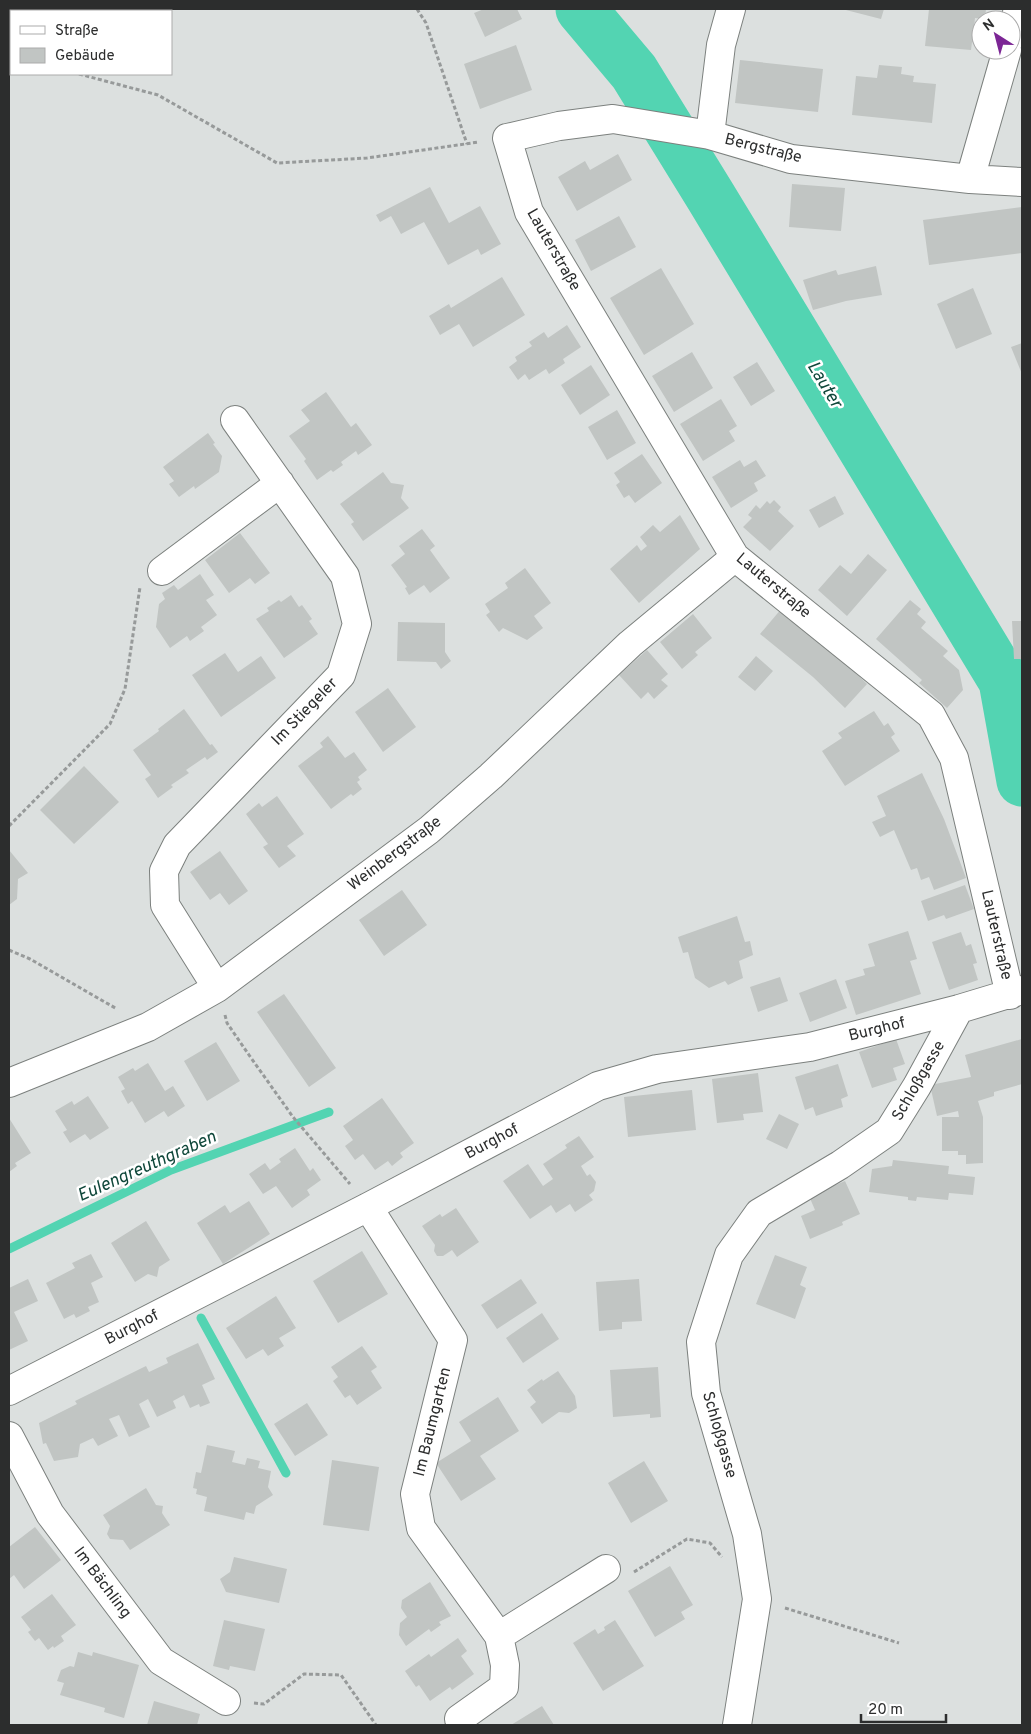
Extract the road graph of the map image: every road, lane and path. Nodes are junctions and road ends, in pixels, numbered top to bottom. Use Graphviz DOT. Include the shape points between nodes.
graph roads {
  1 [pos="417,9"];
  2 [pos="731,9"];
  3 [pos="1004,60"];
  4 [pos="83,75"];
  5 [pos="710,135"];
  6 [pos="507,138"];
  7 [pos="467,144"];
  8 [pos="970,179"];
  9 [pos="1022,182"];
  10 [pos="235,420"];
  11 [pos="280,483"];
  12 [pos="735,557"];
  13 [pos="162,572"];
  14 [pos="9,826"];
  15 [pos="9,950"];
  16 [pos="217,988"];
  17 [pos="1016,992"];
  18 [pos="959,1009"];
  19 [pos="148,1027"];
  20 [pos="9,1083"];
  21 [pos="368,1207"];
  22 [pos="9,1390"];
  23 [pos="9,1436"];
  24 [pos="727,1564"];
  25 [pos="606,1569"];
  26 [pos="756,1599"];
  27 [pos="499,1636"];
  28 [pos="900,1643"];
  29 [pos="226,1701"];
  30 [pos="459,1719"];
  31 [pos="376,1725"];
  32 [pos="737,1725"];
  1 -- 7 [label="path" via="426,22"];
  2 -- 5 [label="street" via="721,45"];
  3 -- 8 [label="street"];
  4 -- 7 [label="path" via="158,95 276,163 367,158"];
  5 -- 6 [label="street, Bergstraße" via="613,119 559,126"];
  5 -- 8 [label="street, Bergstraße" via="791,159"];
  6 -- 7 [label="path"];
  6 -- 12 [label="street, Lauterstraße" via="529,212"];
  8 -- 9 [label="street, Bergstraße"];
  10 -- 11 [label="street, Im Stiegeler"];
  11 -- 13 [label="street"];
  11 -- 16 [label="street, Im Stiegeler" via="345,576 357,624 341,675 177,844 164,871 165,905"];
  12 -- 16 [label="street, Weinbergstraße" via="630,644 429,830"];
  12 -- 17 [label="street, Lauterstraße" via="931,715 954,758"];
  13 -- 14 [label="path" via="140,587 125,689 110,724"];
  15 -- 19 [label="path"];
  16 -- 19 [label="street, Weinbergstraße"];
  16 -- 21 [label="path" via="227,1022 293,1117"];
  17 -- 18 [label="street, Burghof"];
  18 -- 21 [label="street, Burghof" via="810,1047 657,1069 598,1086"];
  18 -- 26 [label="street, Schloßgasse" via="889,1131 840,1165 759,1213 729,1255 701,1342 706,1393 747,1534"];
  19 -- 20 [label="street, Weinbergstraße"];
  21 -- 22 [label="street, Burghof"];
  21 -- 27 [label="street, Im Baumgarten" via="453,1340 415,1494 422,1528"];
  23 -- 29 [label="street, Im Bächling" via="50,1514 161,1662"];
  24 -- 25 [label="path" via="710,1543 687,1540 616,1583"];
  25 -- 27 [label="street"];
  26 -- 28 [label="path"];
  26 -- 32 [label="street, Schloßgasse"];
  27 -- 30 [label="street, Im Baumgarten" via="505,1665 504,1688"];
  29 -- 31 [label="path" via="264,1704 304,1674 341,1675"];
}
